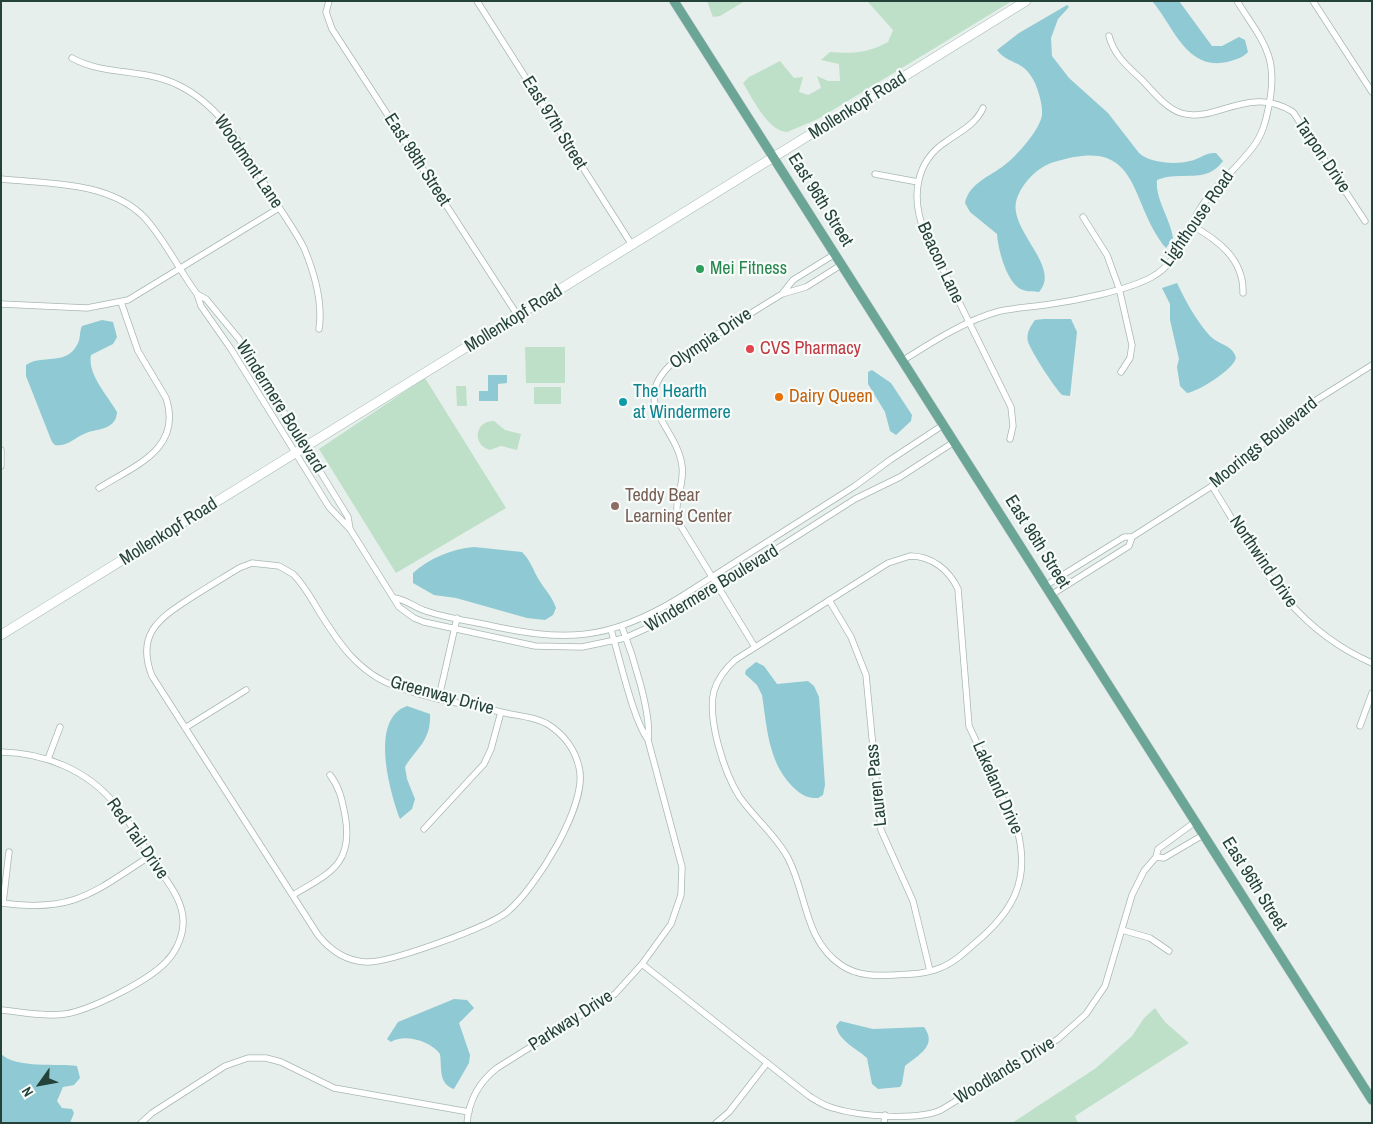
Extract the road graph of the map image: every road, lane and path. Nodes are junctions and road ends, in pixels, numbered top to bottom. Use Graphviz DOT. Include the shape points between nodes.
graph roads {
  1 [pos="329,1"];
  2 [pos="477,1"];
  3 [pos="674,1"];
  4 [pos="1026,1"];
  5 [pos="1237,1"];
  6 [pos="1313,1"];
  7 [pos="1109,36"];
  8 [pos="72,58"];
  9 [pos="1372,92"];
  10 [pos="1269,104"];
  11 [pos="983,108"];
  12 [pos="774,158"];
  13 [pos="875,174"];
  14 [pos="1,179"];
  15 [pos="918,182"];
  16 [pos="279,208"];
  17 [pos="1083,217"];
  18 [pos="1365,221"];
  19 [pos="1191,225"];
  20 [pos="632,245"];
  21 [pos="835,254"];
  22 [pos="842,265"];
  23 [pos="179,270"];
  24 [pos="1119,288"];
  25 [pos="1243,293"];
  26 [pos="197,294"];
  27 [pos="782,294"];
  28 [pos="121,302"];
  29 [pos="1,304"];
  30 [pos="518,316"];
  31 [pos="969,324"];
  32 [pos="319,329"];
  33 [pos="902,361"];
  34 [pos="1372,365"];
  35 [pos="1122,372"];
  36 [pos="943,425"];
  37 [pos="1010,439"];
  38 [pos="954,442"];
  39 [pos="307,447"];
  40 [pos="1,450"];
  41 [pos="295,454"];
  42 [pos="1,466"];
  43 [pos="1212,486"];
  44 [pos="99,488"];
  45 [pos="350,529"];
  46 [pos="1132,537"];
  47 [pos="711,578"];
  48 [pos="1045,586"];
  49 [pos="717,588"];
  50 [pos="1051,595"];
  51 [pos="396,598"];
  52 [pos="829,600"];
  53 [pos="457,618"];
  54 [pos="622,627"];
  55 [pos="454,629"];
  56 [pos="611,630"];
  57 [pos="1,636"];
  58 [pos="626,637"];
  59 [pos="614,641"];
  60 [pos="755,647"];
  61 [pos="1372,663"];
  62 [pos="246,690"];
  63 [pos="1372,693"];
  64 [pos="439,697"];
  65 [pos="501,712"];
  66 [pos="1360,726"];
  67 [pos="60,727"];
  68 [pos="185,728"];
  69 [pos="648,740"];
  70 [pos="1,752"];
  71 [pos="48,759"];
  72 [pos="330,775"];
  73 [pos="1196,822"];
  74 [pos="424,829"];
  75 [pos="1204,835"];
  76 [pos="9,852"];
  77 [pos="150,856"];
  78 [pos="1156,856"];
  79 [pos="293,895"];
  80 [pos="2,903"];
  81 [pos="1122,930"];
  82 [pos="1169,951"];
  83 [pos="642,964"];
  84 [pos="930,971"];
  85 [pos="1,1010"];
  86 [pos="767,1063"];
  87 [pos="1372,1100"];
  88 [pos="469,1112"];
  89 [pos="885,1115"];
  90 [pos="140,1123"];
  91 [pos="468,1123"];
  92 [pos="716,1123"];
  93 [pos="884,1123"];
  1 -- 30 [label="street, East 98th Street" via="326,12 332,29"];
  2 -- 20 [label="street, East 97th Street"];
  3 -- 12 [label="main road, East 96th Street"];
  4 -- 12 [label="street, Mollenkopf Road"];
  5 -- 10 [label="street, Lighthouse Road" via="1271,59 1274,79"];
  6 -- 9 [label="street"];
  7 -- 10 [label="street, Tarpon Drive" via="1122,60 1165,103 1179,112 1199,114 1248,101"];
  8 -- 16 [label="street, Woodmont Lane" via="91,66 157,76 195,94 232,131"];
  10 -- 18 [label="street, Tarpon Drive" via="1288,109 1296,115"];
  10 -- 19 [label="street, Lighthouse Road" via="1265,124 1255,145 1214,190"];
  11 -- 15 [label="street, Beacon Lane" via="969,126 934,152"];
  12 -- 20 [label="street, Mollenkopf Road"];
  12 -- 21 [label="main road, East 96th Street"];
  13 -- 15 [label="street"];
  14 -- 23 [label="street, Windermere Boulevard" via="79,187 119,200 142,215"];
  15 -- 31 [label="street, Beacon Lane" via="917,207 921,223"];
  16 -- 23 [label="street"];
  16 -- 32 [label="street, Woodmont Lane" via="308,261 320,307"];
  17 -- 24 [label="street" via="1107,255"];
  19 -- 24 [label="street, Lighthouse Road" via="1174,257 1162,270 1145,280"];
  19 -- 25 [label="street" via="1229,254 1242,277"];
  20 -- 30 [label="street, Mollenkopf Road"];
  21 -- 22 [label="main road, East 96th Street"];
  21 -- 27 [label="street, Olympia Drive" via="793,280"];
  22 -- 27 [label="street, Olympia Drive" via="806,288"];
  22 -- 33 [label="main road, East 96th Street"];
  23 -- 26 [label="street, Windermere Boulevard"];
  23 -- 28 [label="street"];
  24 -- 31 [label="street, Lighthouse Road" via="1000,312"];
  24 -- 35 [label="street" via="1132,348"];
  26 -- 39 [label="street, Windermere Boulevard" via="206,299 239,339"];
  26 -- 41 [label="street, Windermere Boulevard" via="201,306"];
  27 -- 47 [label="street, Olympia Drive" via="678,359 667,368 656,388 657,414 678,451 682,465 676,505 679,523"];
  28 -- 29 [label="street" via="87,308"];
  28 -- 44 [label="street" via="138,351 167,399 169,427 164,440 152,454"];
  30 -- 39 [label="street, Mollenkopf Road"];
  31 -- 33 [label="street, Lighthouse Road"];
  31 -- 37 [label="street, Beacon Lane" via="1011,407 1014,423"];
  33 -- 36 [label="main road, East 96th Street"];
  34 -- 43 [label="street, Moorings Boulevard" via="1302,409"];
  36 -- 38 [label="main road, East 96th Street"];
  36 -- 47 [label="street, Windermere Boulevard"];
  38 -- 48 [label="main road, East 96th Street"];
  38 -- 49 [label="street, Windermere Boulevard" via="900,477 855,499"];
  39 -- 41 [label="street, Mollenkopf Road"];
  39 -- 45 [label="street, Windermere Boulevard" via="348,517"];
  40 -- 42 [label="street"];
  41 -- 45 [label="street, Windermere Boulevard" via="329,507"];
  41 -- 57 [label="street, Mollenkopf Road"];
  43 -- 46 [label="street, Moorings Boulevard"];
  43 -- 61 [label="street, Northwind Drive" via="1276,587 1296,612 1337,646"];
  45 -- 51 [label="street, Windermere Boulevard"];
  46 -- 48 [label="street, Moorings Boulevard" via="1124,537"];
  46 -- 50 [label="street, Moorings Boulevard" via="1129,546"];
  47 -- 49 [label="street, Olympia Drive"];
  47 -- 54 [label="street, Windermere Boulevard" via="660,610"];
  48 -- 50 [label="main road, East 96th Street"];
  49 -- 58 [label="street, Windermere Boulevard" via="656,625"];
  49 -- 60 [label="street, Olympia Drive"];
  50 -- 73 [label="main road, East 96th Street"];
  51 -- 53 [label="street, Windermere Boulevard" via="423,610"];
  51 -- 55 [label="street, Windermere Boulevard" via="399,607 414,618"];
  52 -- 60 [label="street, Lakeland Drive"];
  52 -- 84 [label="street, Lauren Pass" via="852,638 866,675 881,830 913,901"];
  52 -- 84 [label="street, Lakeland Drive" via="888,563 910,556 924,558 946,570 959,594 968,726 1017,829 1022,844 1022,864 1016,894 995,927 948,964"];
  53 -- 55 [label="street"];
  53 -- 56 [label="street, Windermere Boulevard" via="536,635 572,636"];
  54 -- 56 [label="street, Windermere Boulevard"];
  54 -- 58 [label="street, Parkway Drive"];
  55 -- 59 [label="street, Windermere Boulevard" via="536,646 582,647"];
  55 -- 64 [label="street"];
  56 -- 59 [label="street, Parkway Drive"];
  58 -- 59 [label="street, Windermere Boulevard"];
  58 -- 69 [label="street, Parkway Drive" via="642,695"];
  59 -- 69 [label="street, Parkway Drive"];
  60 -- 84 [label="street, Lakeland Drive" via="726,668 714,692 714,722 722,756 735,789 786,854 811,928 832,958 849,970 871,975"];
  62 -- 68 [label="street"];
  63 -- 66 [label="street"];
  64 -- 65 [label="street, Greenway Drive"];
  64 -- 68 [label="street, Greenway Drive" via="394,686 368,671 336,640 293,574 279,566 252,563 166,613 149,637 148,666"];
  65 -- 74 [label="street" via="484,764"];
  65 -- 79 [label="street, Greenway Drive" via="537,720 557,731 572,748 581,776 575,808 539,875 516,904 496,919 462,934 384,961 365,962 345,958 329,948"];
  67 -- 71 [label="street"];
  68 -- 79 [label="street, Greenway Drive"];
  69 -- 83 [label="street, Parkway Drive" via="683,877 671,924"];
  70 -- 71 [label="street, Red Tail Drive"];
  71 -- 77 [label="street, Red Tail Drive" via="79,773 103,791 122,812"];
  72 -- 79 [label="street" via="338,786 342,801 348,836 345,850 331,871"];
  73 -- 75 [label="main road, East 96th Street"];
  73 -- 78 [label="street, Woodlands Drive" via="1158,849"];
  75 -- 78 [label="street" via="1164,858"];
  75 -- 87 [label="main road, East 96th Street"];
  76 -- 80 [label="street"];
  77 -- 80 [label="street" via="93,893 78,899 42,906"];
  77 -- 85 [label="street, Red Tail Drive" via="178,899 183,913 181,936 165,964 95,1006 67,1014"];
  78 -- 81 [label="street, Woodlands Drive" via="1138,882"];
  81 -- 82 [label="street" via="1150,938"];
  81 -- 89 [label="street, Woodlands Drive" via="1104,986 1086,1014 1066,1033 935,1113"];
  83 -- 86 [label="street, Woodlands Drive"];
  83 -- 88 [label="street, Parkway Drive" via="607,1000 491,1073 475,1093"];
  86 -- 89 [label="street, Woodlands Drive" via="825,1106"];
  86 -- 92 [label="street" via="729,1112"];
  88 -- 90 [label="street" via="334,1088 281,1062 257,1057 226,1066 152,1112"];
  88 -- 91 [label="street, Parkway Drive"];
  89 -- 93 [label="street"];
}
